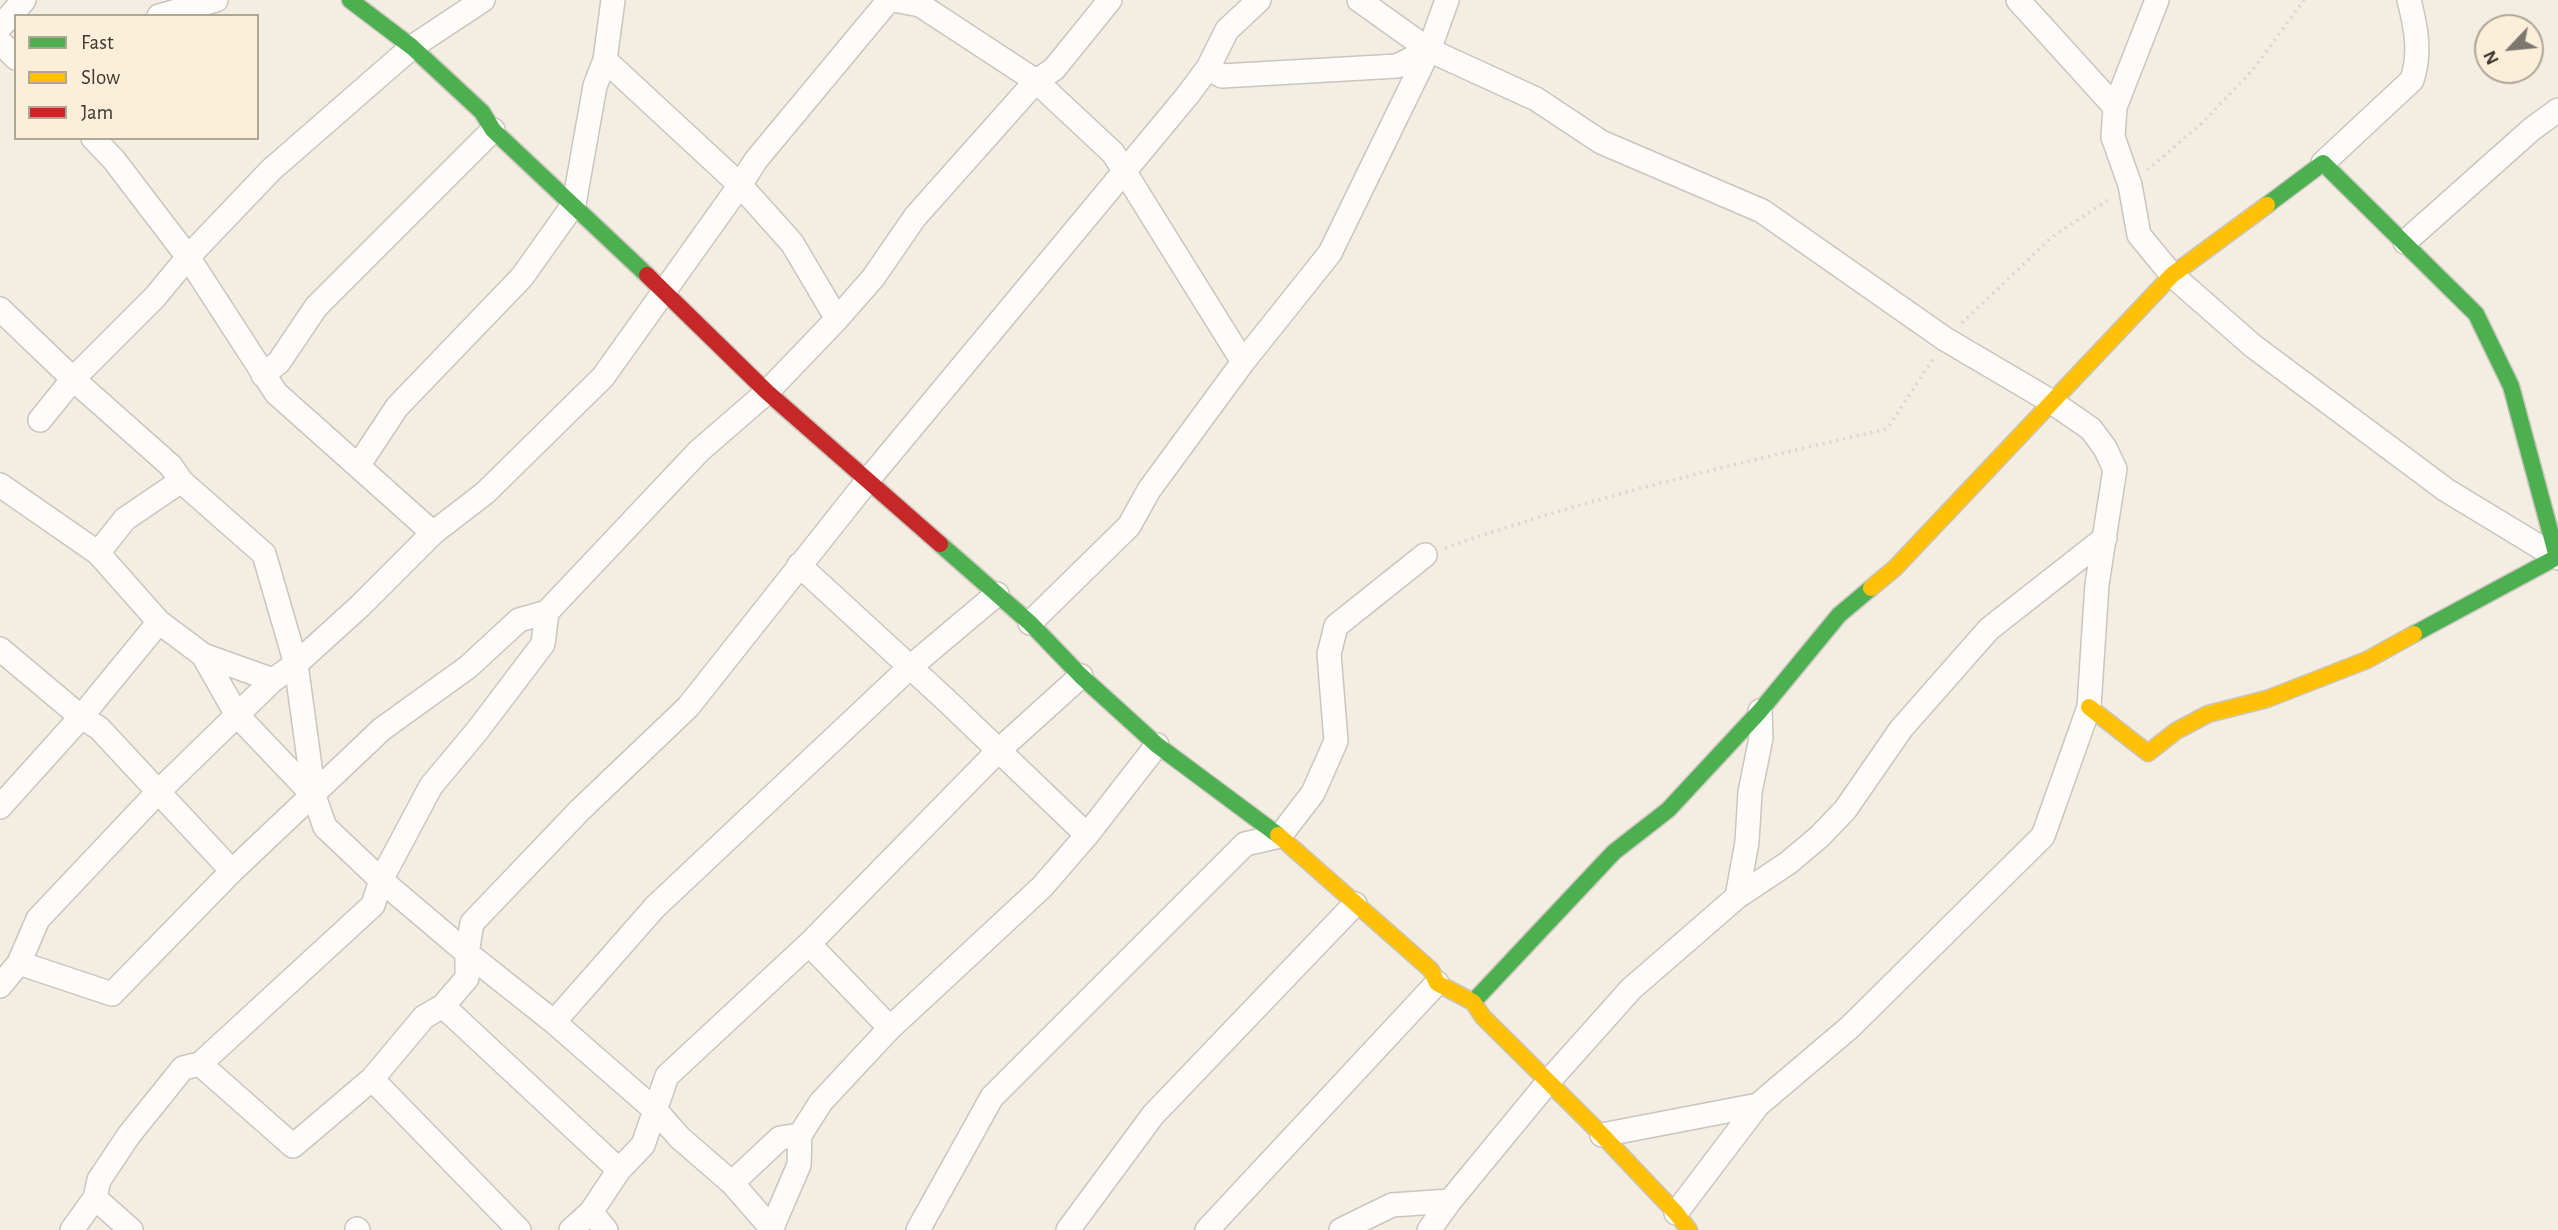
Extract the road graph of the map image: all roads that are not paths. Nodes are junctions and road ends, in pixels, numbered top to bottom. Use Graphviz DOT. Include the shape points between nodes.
graph roads {
  1 [pos="24,0"];
  2 [pos="216,0"];
  3 [pos="350,0"];
  4 [pos="482,0"];
  5 [pos="613,0"];
  6 [pos="891,0"];
  7 [pos="1110,0"];
  8 [pos="1259,0"];
  9 [pos="1359,0"];
  10 [pos="1447,0"];
  11 [pos="2018,0"];
  12 [pos="2157,0"];
  13 [pos="2409,0"];
  14 [pos="166,14"];
  15 [pos="0,27"];
  16 [pos="0,42"];
  17 [pos="412,47"];
  18 [pos="1429,50"];
  19 [pos="14,56"];
  20 [pos="605,60"];
  21 [pos="1208,68"];
  22 [pos="1036,81"];
  23 [pos="2115,107"];
  24 [pos="2558,110"];
  25 [pos="493,130"];
  26 [pos="95,140"];
  27 [pos="2323,163"];
  28 [pos="1125,173"];
  29 [pos="740,185"];
  30 [pos="575,204"];
  31 [pos="2405,242"];
  32 [pos="188,257"];
  33 [pos="2172,275"];
  34 [pos="665,290"];
  35 [pos="0,309"];
  36 [pos="837,320"];
  37 [pos="1243,362"];
  38 [pos="263,375"];
  39 [pos="73,379"];
  40 [pos="767,392"];
  41 [pos="2052,402"];
  42 [pos="40,420"];
  43 [pos="358,466"];
  44 [pos="868,480"];
  45 [pos="181,481"];
  46 [pos="0,485"];
  47 [pos="433,533"];
  48 [pos="2105,538"];
  49 [pos="98,553"];
  50 [pos="1425,555"];
  51 [pos="2557,558"];
  52 [pos="799,565"];
  53 [pos="997,594"];
  54 [pos="547,612"];
  55 [pos="159,622"];
  56 [pos="1030,623"];
  57 [pos="0,649"];
  58 [pos="203,655"];
  59 [pos="296,664"];
  60 [pos="909,668"];
  61 [pos="1081,676"];
  62 [pos="273,680"];
  63 [pos="2089,707"];
  64 [pos="1760,711"];
  65 [pos="237,715"];
  66 [pos="81,717"];
  67 [pos="1157,745"];
  68 [pos="998,751"];
  69 [pos="158,792"];
  70 [pos="314,796"];
  71 [pos="0,807"];
  72 [pos="1087,835"];
  73 [pos="1280,836"];
  74 [pos="232,871"];
  75 [pos="381,880"];
  76 [pos="1737,898"];
  77 [pos="1355,904"];
  78 [pos="809,944"];
  79 [pos="467,953"];
  80 [pos="19,963"];
  81 [pos="1437,983"];
  82 [pos="0,986"];
  83 [pos="1473,1002"];
  84 [pos="443,1006"];
  85 [pos="554,1021"];
  86 [pos="890,1028"];
  87 [pos="200,1064"];
  88 [pos="372,1079"];
  89 [pos="1548,1082"];
  90 [pos="1758,1105"];
  91 [pos="656,1111"];
  92 [pos="800,1135"];
  93 [pos="1602,1135"];
  94 [pos="619,1170"];
  95 [pos="732,1183"];
  96 [pos="96,1198"];
  97 [pos="1450,1200"];
  98 [pos="591,1212"];
  99 [pos="1683,1222"];
  100 [pos="72,1230"];
  101 [pos="131,1230"];
  102 [pos="519,1230"];
  103 [pos="571,1230"];
  104 [pos="606,1230"];
  105 [pos="772,1230"];
  106 [pos="918,1230"];
  107 [pos="1068,1230"];
  108 [pos="1208,1230"];
  109 [pos="1340,1230"];
  110 [pos="1429,1230"];
  1 -- 15 [label="street"];
  2 -- 14 [label="street"];
  3 -- 17 [label="street"];
  4 -- 17 [label="street"];
  5 -- 20 [label="street"];
  6 -- 22 [label="street" via="920,5"];
  6 -- 29 [label="street"];
  7 -- 22 [label="street" via="1054,69"];
  8 -- 21 [label="street" via="1227,30"];
  9 -- 18 [label="street"];
  10 -- 18 [label="street"];
  11 -- 23 [label="street"];
  12 -- 23 [label="street"];
  13 -- 27 [label="street" via="2416,28 2417,65 2412,80"];
  16 -- 19 [label="street"];
  17 -- 25 [label="street" via="482,112"];
  17 -- 32 [label="street" via="271,170"];
  18 -- 21 [label="street" via="1397,66 1222,76"];
  18 -- 37 [label="street" via="1330,253"];
  18 -- 41 [label="street" via="1536,99 1601,142 1762,211 1945,339"];
  20 -- 29 [label="street"];
  20 -- 30 [label="street" via="596,86"];
  21 -- 28 [label="street"];
  22 -- 28 [label="street" via="1113,153"];
  22 -- 36 [label="street" via="915,217"];
  23 -- 33 [label="street" via="2113,136 2130,184 2139,235"];
  24 -- 31 [label="street"];
  25 -- 30 [label="street"];
  25 -- 38 [label="street" via="316,307 279,362"];
  26 -- 32 [label="street"];
  27 -- 31 [label="street"];
  27 -- 33 [label="street"];
  28 -- 37 [label="street"];
  28 -- 44 [label="street"];
  29 -- 34 [label="street"];
  29 -- 36 [label="street" via="792,243"];
  30 -- 34 [label="street"];
  30 -- 43 [label="street" via="522,277 397,407"];
  31 -- 51 [label="street" via="2476,314 2511,386"];
  32 -- 38 [label="street"];
  32 -- 39 [label="street"];
  33 -- 41 [label="street"];
  33 -- 51 [label="street" via="2253,346 2446,491"];
  34 -- 40 [label="street"];
  34 -- 47 [label="street" via="603,377 485,493"];
  35 -- 39 [label="street"];
  36 -- 40 [label="street"];
  37 -- 56 [label="street" via="1149,490 1129,526"];
  38 -- 43 [label="street" via="276,393"];
  39 -- 42 [label="street"];
  39 -- 45 [label="street" via="171,466"];
  40 -- 44 [label="street"];
  40 -- 54 [label="street" via="699,451"];
  41 -- 48 [label="street" via="2091,429 2115,469"];
  41 -- 64 [label="street" via="1895,568 1839,615"];
  43 -- 47 [label="street"];
  44 -- 52 [label="street"];
  44 -- 53 [label="street"];
  45 -- 49 [label="street" via="125,519"];
  45 -- 59 [label="street" via="264,554"];
  46 -- 49 [label="street"];
  47 -- 59 [label="street"];
  48 -- 63 [label="street" via="2097,584"];
  48 -- 76 [label="street" via="1989,629 1901,729 1844,810 1819,837"];
  49 -- 55 [label="street"];
  50 -- 73 [label="street" via="1336,626 1329,654 1336,741 1313,793"];
  51 -- 63 [label="street" via="2367,660 2267,699 2208,714 2148,753"];
  52 -- 60 [label="street"];
  52 -- 79 [label="street" via="688,707 580,810 472,923"];
  53 -- 56 [label="street"];
  53 -- 60 [label="street"];
  54 -- 70 [label="street" via="519,620 468,667 382,729"];
  54 -- 75 [label="street" via="543,644 431,786"];
  55 -- 58 [label="street"];
  55 -- 66 [label="street"];
  56 -- 61 [label="street"];
  57 -- 66 [label="street"];
  58 -- 62 [label="street"];
  58 -- 65 [label="street"];
  59 -- 62 [label="street"];
  59 -- 70 [label="street"];
  60 -- 68 [label="street"];
  60 -- 85 [label="street" via="655,907"];
  61 -- 67 [label="street"];
  61 -- 68 [label="street"];
  62 -- 65 [label="street"];
  63 -- 90 [label="street" via="2043,836 1850,1027"];
  64 -- 76 [label="street" via="1761,738"];
  64 -- 83 [label="street" via="1668,810 1614,852"];
  65 -- 69 [label="street"];
  65 -- 70 [label="street"];
  66 -- 69 [label="street" via="99,728"];
  66 -- 71 [label="street"];
  67 -- 72 [label="street"];
  67 -- 73 [label="street"];
  68 -- 72 [label="street"];
  68 -- 78 [label="street"];
  69 -- 74 [label="street"];
  69 -- 80 [label="street" via="38,919"];
  70 -- 74 [label="street"];
  70 -- 75 [label="street" via="325,827"];
  72 -- 86 [label="street" via="1042,887"];
  73 -- 77 [label="street"];
  73 -- 106 [label="street" via="1245,844 992,1097"];
  74 -- 80 [label="street" via="112,994"];
  75 -- 79 [label="street"];
  75 -- 87 [label="street" via="373,905"];
  76 -- 89 [label="street" via="1631,989"];
  77 -- 81 [label="street" via="1431,970"];
  77 -- 107 [label="street" via="1153,1115"];
  78 -- 86 [label="street"];
  78 -- 91 [label="street" via="667,1076"];
  79 -- 84 [label="street" via="467,978"];
  79 -- 85 [label="street"];
  80 -- 82 [label="street"];
  81 -- 83 [label="street"];
  81 -- 108 [label="street"];
  83 -- 89 [label="street"];
  84 -- 88 [label="street" via="424,1017"];
  84 -- 94 [label="street"];
  85 -- 91 [label="street"];
  86 -- 92 [label="street" via="821,1102"];
  87 -- 88 [label="street" via="293,1146"];
  87 -- 96 [label="street" via="183,1068 129,1135 99,1180"];
  88 -- 102 [label="street"];
  89 -- 93 [label="street"];
  89 -- 97 [label="street"];
  90 -- 93 [label="street"];
  90 -- 99 [label="street"];
  91 -- 94 [label="street" via="643,1145"];
  91 -- 95 [label="street"];
  92 -- 95 [label="street" via="780,1138"];
  92 -- 105 [label="street" via="799,1165"];
  93 -- 99 [label="street"];
  94 -- 98 [label="street"];
  95 -- 105 [label="street"];
  96 -- 100 [label="street"];
  96 -- 101 [label="street"];
  97 -- 109 [label="street" via="1392,1205"];
  97 -- 110 [label="street"];
  98 -- 103 [label="street"];
  98 -- 104 [label="street"];
}
